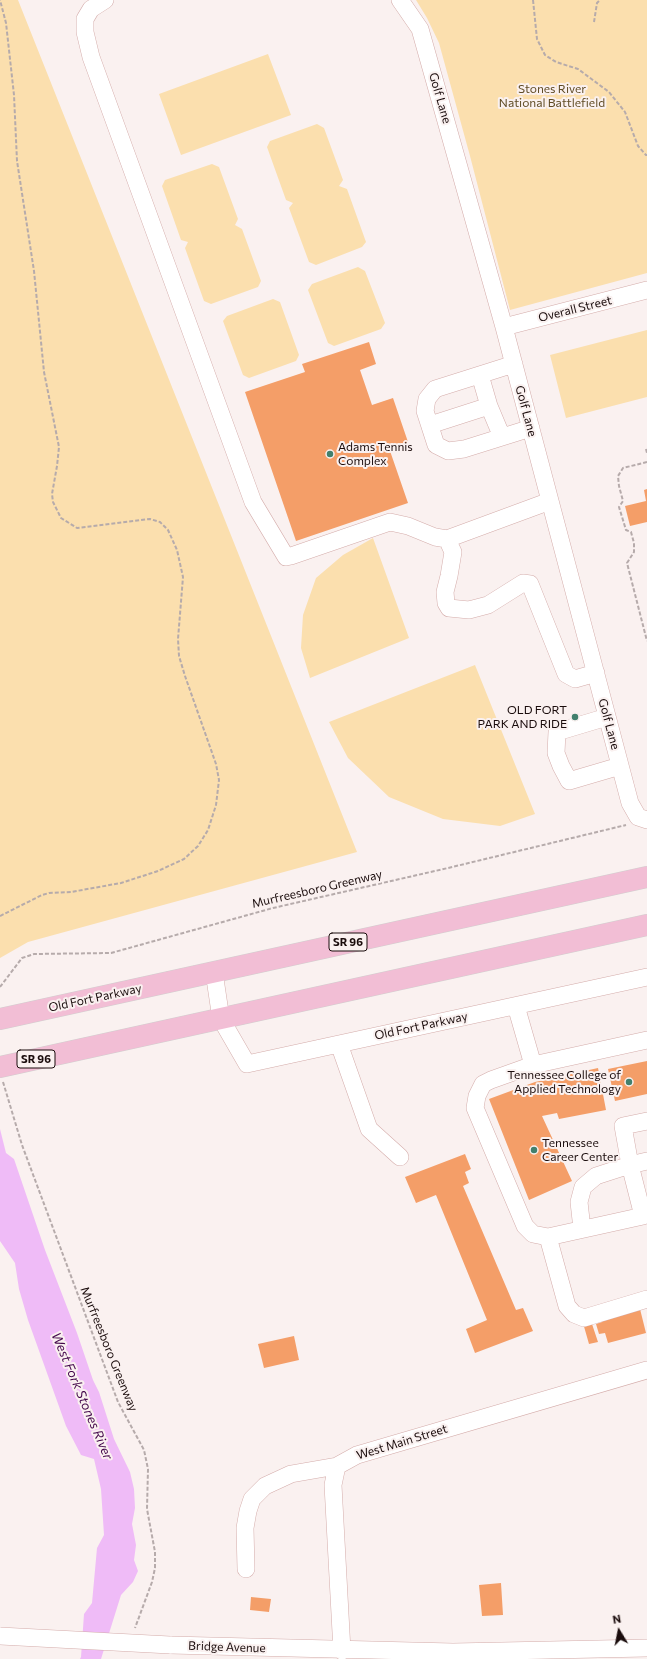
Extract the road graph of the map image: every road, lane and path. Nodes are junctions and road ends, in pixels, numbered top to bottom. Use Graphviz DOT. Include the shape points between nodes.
graph roads {
  1 [pos="0,0"];
  2 [pos="105,0"];
  3 [pos="400,0"];
  4 [pos="533,0"];
  5 [pos="600,0"];
  6 [pos="594,22"];
  7 [pos="647,155"];
  8 [pos="647,290"];
  9 [pos="504,327"];
  10 [pos="514,364"];
  11 [pos="480,375"];
  12 [pos="489,406"];
  13 [pos="430,425"];
  14 [pos="531,428"];
  15 [pos="502,437"];
  16 [pos="646,449"];
  17 [pos="647,453"];
  18 [pos="647,462"];
  19 [pos="550,501"];
  20 [pos="447,540"];
  21 [pos="647,641"];
  22 [pos="596,673"];
  23 [pos="607,717"];
  24 [pos="620,766"];
  25 [pos="642,818"];
  26 [pos="647,877"];
  27 [pos="0,916"];
  28 [pos="647,925"];
  29 [pos="214,972"];
  30 [pos="647,977"];
  31 [pos="0,987"];
  32 [pos="516,1006"];
  33 [pos="0,1019"];
  34 [pos="221,1019"];
  35 [pos="647,1040"];
  36 [pos="340,1044"];
  37 [pos="533,1065"];
  38 [pos="1,1073"];
  39 [pos="647,1121"];
  40 [pos="400,1157"];
  41 [pos="647,1161"];
  42 [pos="630,1165"];
  43 [pos="646,1220"];
  44 [pos="582,1229"];
  45 [pos="548,1237"];
  46 [pos="647,1300"];
  47 [pos="647,1370"];
  48 [pos="337,1466"];
  49 [pos="246,1569"];
  50 [pos="134,1630"];
  51 [pos="0,1636"];
  52 [pos="647,1648"];
  53 [pos="342,1651"];
  54 [pos="230,1653"];
  55 [pos="272,1654"];
  56 [pos="573,1654"];
  1 -- 27 [label="path" via="6,23 14,95 17,161 34,271 47,390 58,447 53,502 61,518 77,528 150,519 160,522 168,530 177,550 183,577 179,656 216,764 219,780 216,805 208,830 198,846 184,859 121,883 71,892 49,893"];
  2 -- 20 [label="street" via="91,9 85,19 84,32 91,58 253,502 273,537 286,557 390,522"];
  3 -- 9 [label="street, Golf Lane" via="420,29"];
  4 -- 7 [label="path" via="537,39 544,55 578,69 609,92 625,112 638,146"];
  5 -- 6 [label="path" via="597,3"];
  8 -- 9 [label="street, Overall Street"];
  9 -- 10 [label="street, Golf Lane"];
  10 -- 11 [label="street"];
  10 -- 14 [label="street, Golf Lane"];
  11 -- 12 [label="street"];
  11 -- 13 [label="street" via="435,389 427,399 425,411"];
  12 -- 13 [label="street"];
  12 -- 15 [label="street"];
  13 -- 15 [label="street" via="436,444 448,451 464,449"];
  14 -- 15 [label="street"];
  14 -- 19 [label="street, Golf Lane"];
  16 -- 17 [label="path"];
  18 -- 21 [label="path" via="624,468 618,476 623,502 619,507 626,530 631,532 634,543 634,552 627,563"];
  19 -- 20 [label="street"];
  19 -- 22 [label="street, Golf Lane"];
  20 -- 22 [label="street" via="453,552 445,592 449,608 469,610 488,605 523,584 530,584 566,674 575,679"];
  22 -- 23 [label="street, Golf Lane"];
  23 -- 24 [label="street, Golf Lane"];
  23 -- 24 [label="street" via="557,732 556,753 569,781"];
  24 -- 25 [label="street, Golf Lane" via="630,803"];
  25 -- 31 [label="path, Murfreesboro Greenway" via="625,826 273,908 111,953 34,954 22,958"];
  26 -- 29 [label="main road, Old Fort Parkway / SR 96"];
  28 -- 34 [label="main road, SR 96"];
  29 -- 33 [label="main road, Old Fort Parkway / SR 96"];
  29 -- 34 [label="street, Old Fort Parkway"];
  30 -- 32 [label="street, Old Fort Parkway"];
  32 -- 36 [label="street, Old Fort Parkway"];
  32 -- 37 [label="street"];
  34 -- 36 [label="street, Old Fort Parkway" via="247,1064"];
  34 -- 38 [label="main road, SR 96" via="72,1051"];
  35 -- 37 [label="street"];
  36 -- 40 [label="street" via="369,1129"];
  37 -- 45 [label="street" via="483,1084 475,1108 525,1226 533,1234"];
  38 -- 50 [label="path, Murfreesboro Greenway" via="22,1145 118,1402 144,1450 148,1469 147,1509 155,1552 155,1568"];
  39 -- 42 [label="street" via="623,1126"];
  41 -- 42 [label="street"];
  42 -- 43 [label="street"];
  42 -- 44 [label="street" via="596,1176 583,1187 579,1202"];
  43 -- 44 [label="street"];
  44 -- 45 [label="street"];
  45 -- 46 [label="street" via="567,1306 574,1314 584,1318"];
  47 -- 48 [label="street, West Main Street" via="357,1455"];
  48 -- 49 [label="street, West Main Street" via="291,1474 265,1486 252,1499 245,1528"];
  48 -- 53 [label="street" via="333,1485"];
  51 -- 54 [label="street, Bridge Avenue, bridge" via="170,1645"];
  52 -- 56 [label="street, Bridge Avenue"];
  53 -- 55 [label="street, Bridge Avenue"];
  53 -- 56 [label="street, Bridge Avenue"];
  54 -- 55 [label="street, Bridge Avenue"];
}
